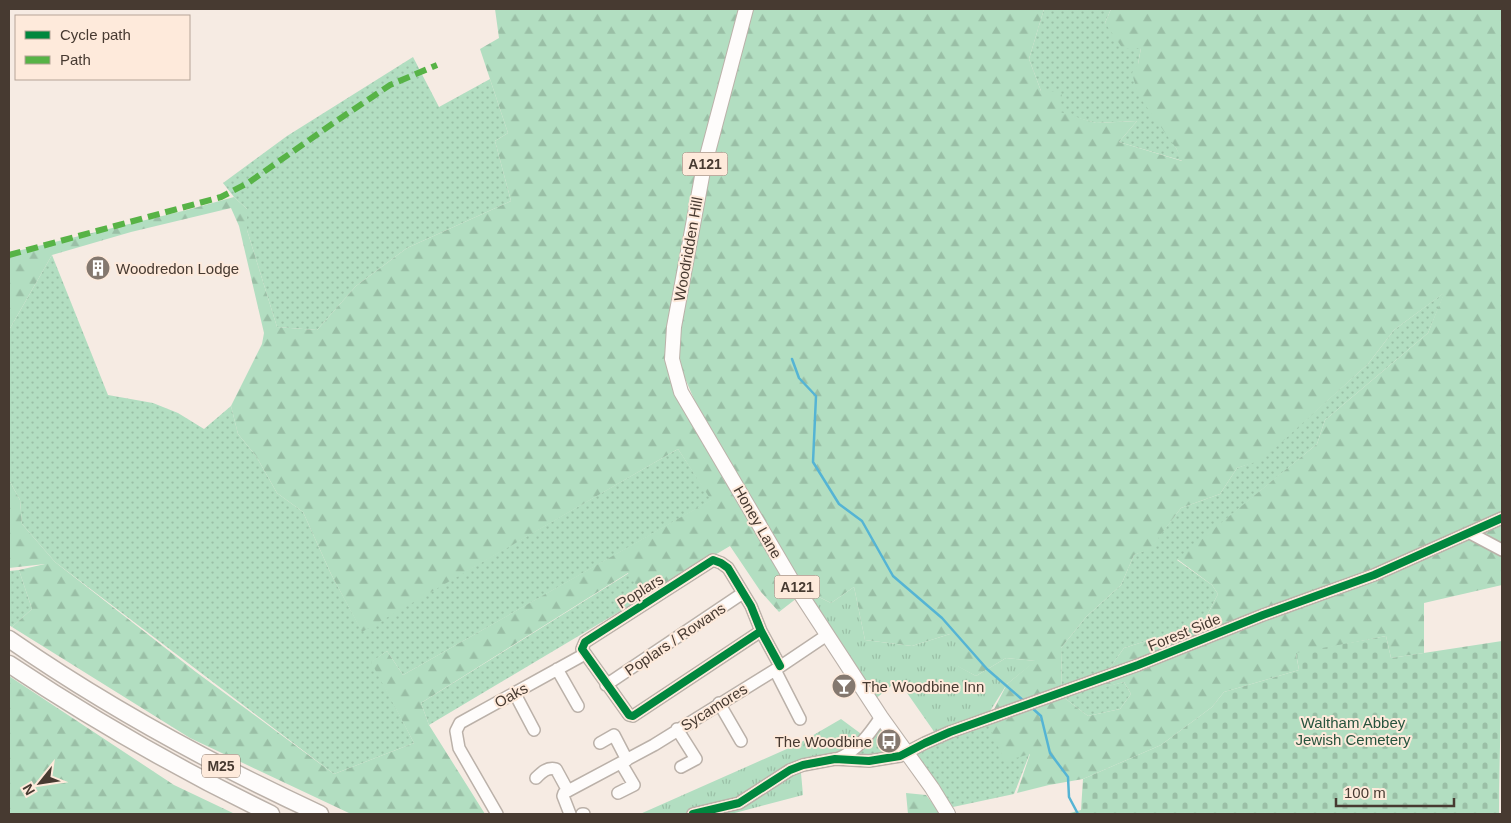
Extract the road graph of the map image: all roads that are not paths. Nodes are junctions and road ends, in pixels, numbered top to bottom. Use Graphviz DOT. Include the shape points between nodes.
graph roads {
  1 [pos="746,9"];
  2 [pos="675,375"];
  3 [pos="1502,518"];
  4 [pos="1470,533"];
  5 [pos="1502,550"];
  6 [pos="743,593"];
  7 [pos="761,631"];
  8 [pos="827,635"];
  9 [pos="9,639"];
  10 [pos="585,654"];
  11 [pos="9,664"];
  12 [pos="778,668"];
  13 [pos="557,669"];
  14 [pos="606,685"];
  15 [pos="515,694"];
  16 [pos="719,703"];
  17 [pos="578,706"];
  18 [pos="881,717"];
  19 [pos="800,719"];
  20 [pos="677,729"];
  21 [pos="534,730"];
  22 [pos="741,741"];
  23 [pos="600,743"];
  24 [pos="906,753"];
  25 [pos="835,759"];
  26 [pos="624,762"];
  27 [pos="681,767"];
  28 [pos="536,778"];
  29 [pos="568,791"];
  30 [pos="618,793"];
  31 [pos="271,814"];
  32 [pos="320,814"];
  33 [pos="497,814"];
  34 [pos="570,814"];
  35 [pos="692,814"];
  36 [pos="948,814"];
  1 -- 2 [label="main road, Woodridden Hill / A121" via="714,126 694,218 674,327 672,359"];
  2 -- 8 [label="main road, Honey Lane / A121" via="681,392"];
  3 -- 4 [label="street, Forest Side"];
  4 -- 5 [label="street"];
  4 -- 24 [label="street, Forest Side" via="1374,575 950,732"];
  6 -- 7 [label="street"];
  6 -- 10 [label="street, Poplars" via="728,568 714,560 585,642 582,649"];
  6 -- 14 [label="street, Poplars / Rowans"];
  7 -- 12 [label="street"];
  7 -- 14 [label="street" via="633,716"];
  8 -- 12 [label="street, Sycamores"];
  8 -- 18 [label="main road, Honey Lane / A121"];
  9 -- 32 [label="highway, M25" via="156,730 240,776"];
  10 -- 13 [label="street, Oaks"];
  10 -- 14 [label="street"];
  11 -- 31 [label="highway, M25" via="114,730"];
  12 -- 16 [label="street, Sycamores"];
  12 -- 19 [label="street"];
  13 -- 15 [label="street, Oaks"];
  13 -- 17 [label="street"];
  15 -- 21 [label="street"];
  15 -- 33 [label="street, Oaks" via="460,723 456,731 459,748"];
  16 -- 20 [label="street, Sycamores"];
  16 -- 22 [label="street"];
  18 -- 24 [label="main road, Honey Lane / A121"];
  18 -- 25 [label="street" via="853,751"];
  20 -- 26 [label="street, Sycamores"];
  20 -- 27 [label="street" via="696,759"];
  23 -- 26 [label="street" via="614,735"];
  24 -- 25 [label="street, Forest Side" via="869,761"];
  24 -- 36 [label="main road, Honey Lane / A121"];
  25 -- 35 [label="street" via="790,770 739,803"];
  26 -- 29 [label="street, Sycamores"];
  26 -- 30 [label="street" via="634,785"];
  28 -- 29 [label="street" via="545,770 556,769"];
  29 -- 34 [label="street" via="563,796"];
}
